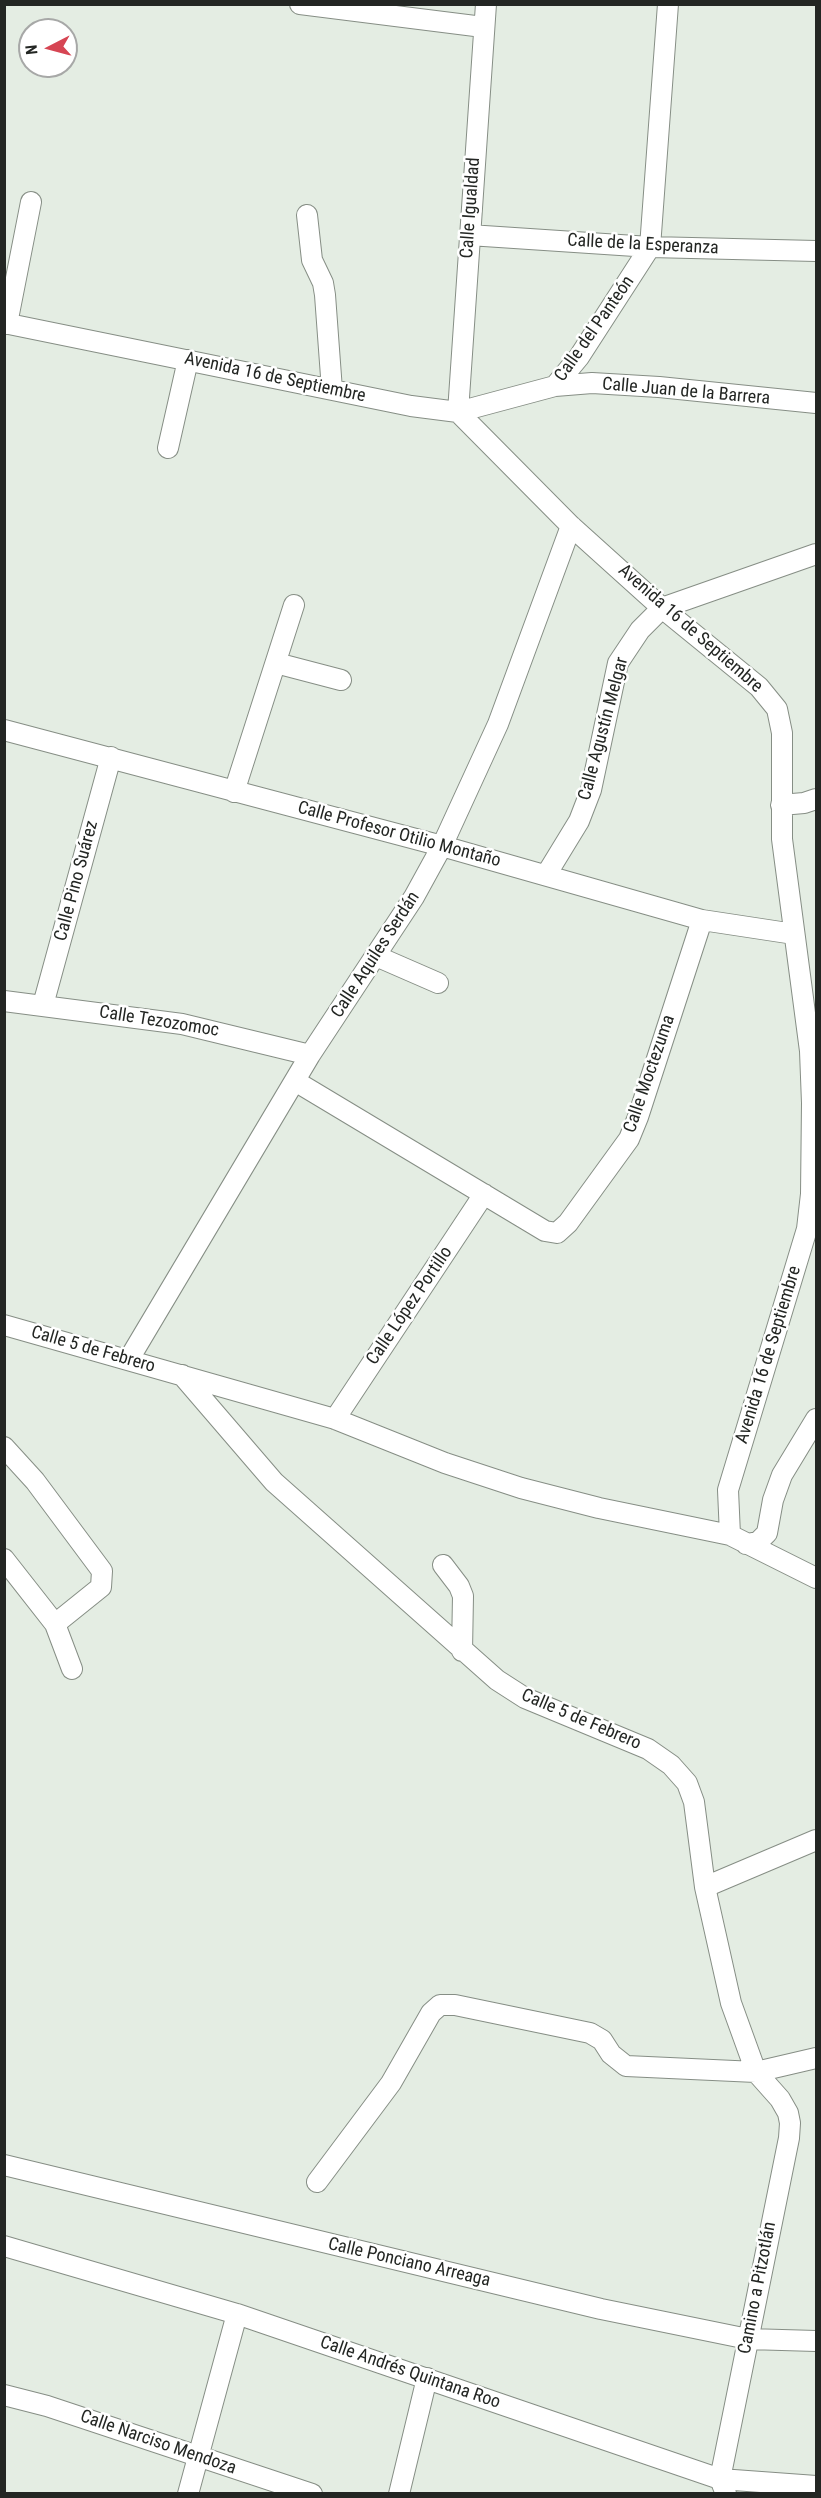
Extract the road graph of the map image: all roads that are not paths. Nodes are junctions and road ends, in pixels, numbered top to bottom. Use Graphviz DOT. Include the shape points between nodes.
graph roads {
  1 [pos="300,4"];
  2 [pos="486,4"];
  3 [pos="668,4"];
  4 [pos="483,27"];
  5 [pos="30,202"];
  6 [pos="307,215"];
  7 [pos="469,235"];
  8 [pos="650,247"];
  9 [pos="816,251"];
  10 [pos="6,324"];
  11 [pos="188,360"];
  12 [pos="555,386"];
  13 [pos="332,390"];
  14 [pos="816,403"];
  15 [pos="458,412"];
  16 [pos="168,447"];
  17 [pos="571,526"];
  18 [pos="816,554"];
  19 [pos="294,605"];
  20 [pos="662,608"];
  21 [pos="276,663"];
  22 [pos="341,680"];
  23 [pos="4,730"];
  24 [pos="111,758"];
  25 [pos="234,792"];
  26 [pos="816,799"];
  27 [pos="781,805"];
  28 [pos="442,846"];
  29 [pos="546,874"];
  30 [pos="702,920"];
  31 [pos="794,934"];
  32 [pos="376,956"];
  33 [pos="438,983"];
  34 [pos="4,1001"];
  35 [pos="43,1005"];
  36 [pos="310,1054"];
  37 [pos="295,1081"];
  38 [pos="484,1194"];
  39 [pos="4,1325"];
  40 [pos="129,1359"];
  41 [pos="182,1375"];
  42 [pos="335,1419"];
  43 [pos="816,1419"];
  44 [pos="4,1447"];
  45 [pos="738,1540"];
  46 [pos="4,1559"];
  47 [pos="443,1565"];
  48 [pos="816,1578"];
  49 [pos="55,1624"];
  50 [pos="462,1651"];
  51 [pos="72,1669"];
  52 [pos="816,1840"];
  53 [pos="705,1887"];
  54 [pos="816,2058"];
  55 [pos="756,2072"];
  56 [pos="780,2099"];
  57 [pos="4,2165"];
  58 [pos="317,2182"];
  59 [pos="4,2246"];
  60 [pos="237,2314"];
  61 [pos="748,2339"];
  62 [pos="816,2341"];
  63 [pos="427,2378"];
  64 [pos="4,2395"];
  65 [pos="196,2457"];
  66 [pos="723,2486"];
  67 [pos="816,2486"];
  68 [pos="188,2493"];
  69 [pos="312,2493"];
  70 [pos="399,2493"];
  1 -- 4 [label="street"];
  2 -- 4 [label="street, Calle Igualdad"];
  3 -- 8 [label="street"];
  4 -- 7 [label="street, Calle Igualdad"];
  5 -- 10 [label="street"];
  6 -- 13 [label="street" via="312,260 325,295"];
  7 -- 8 [label="street, Calle de la Esperanza"];
  7 -- 15 [label="street, Calle Igualdad"];
  8 -- 9 [label="street, Calle de la Esperanza"];
  8 -- 12 [label="street, Calle del Panteón" via="579,357"];
  10 -- 11 [label="street, Avenida 16 de Septiembre"];
  11 -- 13 [label="street, Avenida 16 de Septiembre"];
  11 -- 16 [label="street"];
  12 -- 14 [label="street, Calle Juan de la Barrera" via="631,385"];
  12 -- 15 [label="street, Calle del Panteón"];
  13 -- 15 [label="street, Avenida 16 de Septiembre"];
  15 -- 17 [label="street, Avenida 16 de Septiembre"];
  17 -- 20 [label="street, Avenida 16 de Septiembre"];
  17 -- 28 [label="street, Calle Aquiles Serdán" via="498,724"];
  18 -- 20 [label="street, Calle Agustín Melgar"];
  19 -- 21 [label="street"];
  20 -- 27 [label="street, Avenida 16 de Septiembre" via="759,687 777,709 782,733"];
  20 -- 29 [label="street, Calle Agustín Melgar" via="628,645 618,663 591,790 579,821"];
  21 -- 22 [label="street"];
  21 -- 25 [label="street"];
  23 -- 24 [label="street, Calle Profesor Otilio Montaño"];
  24 -- 25 [label="street, Calle Profesor Otilio Montaño"];
  24 -- 35 [label="street, Calle Pino Suárez"];
  25 -- 28 [label="street, Calle Profesor Otilio Montaño"];
  26 -- 27 [label="street"];
  27 -- 31 [label="street, Avenida 16 de Septiembre"];
  28 -- 29 [label="street, Calle Profesor Otilio Montaño"];
  28 -- 32 [label="street, Calle Aquiles Serdán"];
  29 -- 30 [label="street, Calle Profesor Otilio Montaño"];
  30 -- 31 [label="street, Calle Profesor Otilio Montaño"];
  30 -- 38 [label="street, Calle Moctezuma" via="639,1117 616,1160 563,1229 557,1233 545,1231"];
  31 -- 45 [label="street, Avenida 16 de Septiembre" via="810,1051 811,1194 807,1229 728,1490 727,1522"];
  32 -- 33 [label="street"];
  32 -- 36 [label="street, Calle Aquiles Serdán"];
  34 -- 35 [label="street, Calle Tezozomoc"];
  35 -- 36 [label="street, Calle Tezozomoc" via="182,1024"];
  36 -- 37 [label="street, Calle Aquiles Serdán"];
  37 -- 38 [label="street"];
  37 -- 40 [label="street, Calle Aquiles Serdán"];
  38 -- 42 [label="street, Calle López Portillo"];
  39 -- 40 [label="street, Calle 5 de Febrero"];
  40 -- 41 [label="street, Calle 5 de Febrero"];
  41 -- 42 [label="street, Calle 5 de Febrero"];
  41 -- 50 [label="street, Calle 5 de Febrero" via="273,1482"];
  42 -- 45 [label="street, Calle 5 de Febrero" via="521,1488"];
  43 -- 45 [label="street" via="782,1475 767,1533 758,1542"];
  44 -- 49 [label="street" via="100,1565 101,1587"];
  45 -- 48 [label="street, Calle 5 de Febrero"];
  46 -- 49 [label="street"];
  47 -- 50 [label="street" via="463,1596"];
  49 -- 51 [label="street"];
  50 -- 53 [label="street, Calle 5 de Febrero" via="525,1698 632,1741 671,1765 687,1783 694,1802"];
  52 -- 53 [label="street"];
  53 -- 55 [label="street, Calle 5 de Febrero" via="723,1973"];
  54 -- 55 [label="street"];
  55 -- 56 [label="street, Calle 5 de Febrero"];
  55 -- 58 [label="street" via="626,2066 590,2033 440,2005 431,2013 391,2083"];
  56 -- 61 [label="street, Camino a Pitzotlán" via="788,2113 789,2138"];
  57 -- 61 [label="street, Calle Ponciano Arreaga" via="295,2237"];
  59 -- 60 [label="street, Calle Andrés Quintana Roo"];
  60 -- 63 [label="street, Calle Andrés Quintana Roo"];
  60 -- 65 [label="street"];
  61 -- 62 [label="street, Calle Ponciano Arreaga"];
  61 -- 66 [label="street, Camino a Pitzotlán"];
  63 -- 66 [label="street, Calle Andrés Quintana Roo"];
  63 -- 70 [label="street"];
  64 -- 65 [label="street, Calle Narciso Mendoza"];
  65 -- 68 [label="street"];
  65 -- 69 [label="street, Calle Narciso Mendoza"];
  66 -- 67 [label="street, Calle Andrés Quintana Roo"];
}
